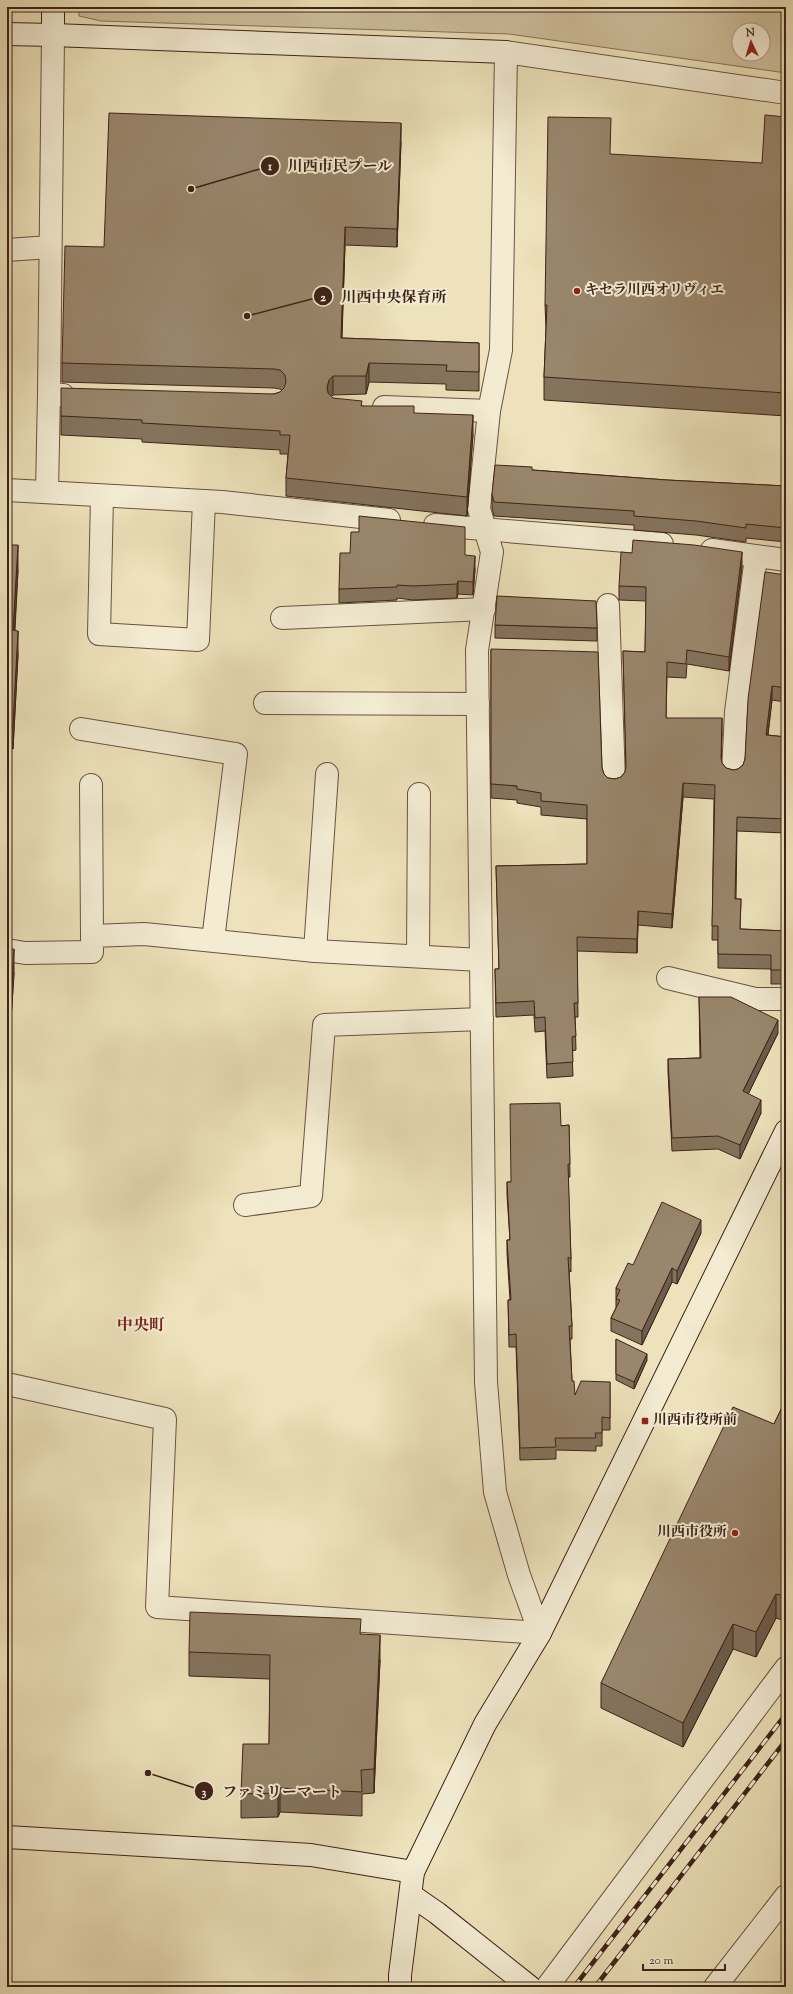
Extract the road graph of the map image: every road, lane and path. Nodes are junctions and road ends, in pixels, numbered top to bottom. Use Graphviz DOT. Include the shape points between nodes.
graph roads {
  1 [pos="52,7"];
  2 [pos="7,34"];
  3 [pos="53,35"];
  4 [pos="506,52"];
  5 [pos="786,93"];
  6 [pos="50,247"];
  7 [pos="7,250"];
  8 [pos="49,394"];
  9 [pos="80,395"];
  10 [pos="362,406"];
  11 [pos="489,411"];
  12 [pos="7,490"];
  13 [pos="47,491"];
  14 [pos="102,496"];
  15 [pos="204,501"];
  16 [pos="485,530"];
  17 [pos="756,557"];
  18 [pos="786,560"];
  19 [pos="608,605"];
  20 [pos="484,609"];
  21 [pos="282,618"];
  22 [pos="477,650"];
  23 [pos="500,651"];
  24 [pos="586,653"];
  25 [pos="610,654"];
  26 [pos="265,703"];
  27 [pos="478,704"];
  28 [pos="81,729"];
  29 [pos="732,772"];
  30 [pos="327,774"];
  31 [pos="614,781"];
  32 [pos="91,785"];
  33 [pos="419,794"];
  34 [pos="92,936"];
  35 [pos="213,940"];
  36 [pos="7,950"];
  37 [pos="315,951"];
  38 [pos="418,956"];
  39 [pos="481,960"];
  40 [pos="668,978"];
  41 [pos="786,999"];
  42 [pos="482,1019"];
  43 [pos="786,1131"];
  44 [pos="245,1205"];
  45 [pos="7,1384"];
  46 [pos="540,1633"];
  47 [pos="786,1668"];
  48 [pos="7,1837"];
  49 [pos="413,1872"];
  50 [pos="411,1895"];
  51 [pos="786,1896"];
  52 [pos="400,1987"];
  53 [pos="530,1987"];
  54 [pos="547,1987"];
  55 [pos="715,1987"];
  1 -- 3 [label="street"];
  2 -- 3 [label="street"];
  3 -- 4 [label="street"];
  3 -- 6 [label="street"];
  4 -- 5 [label="street"];
  4 -- 11 [label="street" via="500,350"];
  6 -- 7 [label="street"];
  6 -- 8 [label="street"];
  8 -- 9 [label="street"];
  8 -- 13 [label="street"];
  10 -- 11 [label="street"];
  11 -- 16 [label="street" via="479,509"];
  12 -- 13 [label="street"];
  13 -- 14 [label="street"];
  14 -- 15 [label="street"];
  14 -- 15 [label="street" via="99,634 198,640"];
  15 -- 16 [label="street"];
  16 -- 17 [label="street" via="687,546"];
  16 -- 20 [label="street" via="492,552"];
  17 -- 18 [label="street"];
  17 -- 29 [label="street" via="736,712"];
  19 -- 25 [label="street"];
  20 -- 21 [label="street"];
  20 -- 22 [label="street"];
  22 -- 23 [label="street"];
  22 -- 27 [label="street"];
  24 -- 25 [label="street"];
  25 -- 31 [label="street"];
  26 -- 27 [label="street"];
  27 -- 39 [label="street"];
  28 -- 35 [label="street" via="236,754"];
  30 -- 37 [label="street"];
  32 -- 34 [label="street"];
  33 -- 38 [label="street"];
  34 -- 35 [label="street" via="144,934"];
  34 -- 36 [label="street" via="92,952 25,953"];
  35 -- 37 [label="street"];
  37 -- 38 [label="street"];
  38 -- 39 [label="street"];
  39 -- 42 [label="street"];
  40 -- 41 [label="street" via="755,999"];
  42 -- 44 [label="street" via="324,1025 311,1196"];
  42 -- 46 [label="street" via="486,1382 495,1492 519,1575"];
  43 -- 46 [label="street"];
  45 -- 46 [label="street" via="165,1419 157,1606"];
  46 -- 49 [label="street" via="485,1724"];
  47 -- 54 [label="street"];
  48 -- 49 [label="street" via="311,1855"];
  49 -- 50 [label="street"];
  50 -- 52 [label="street"];
  50 -- 53 [label="street"];
  51 -- 55 [label="street"];
}
